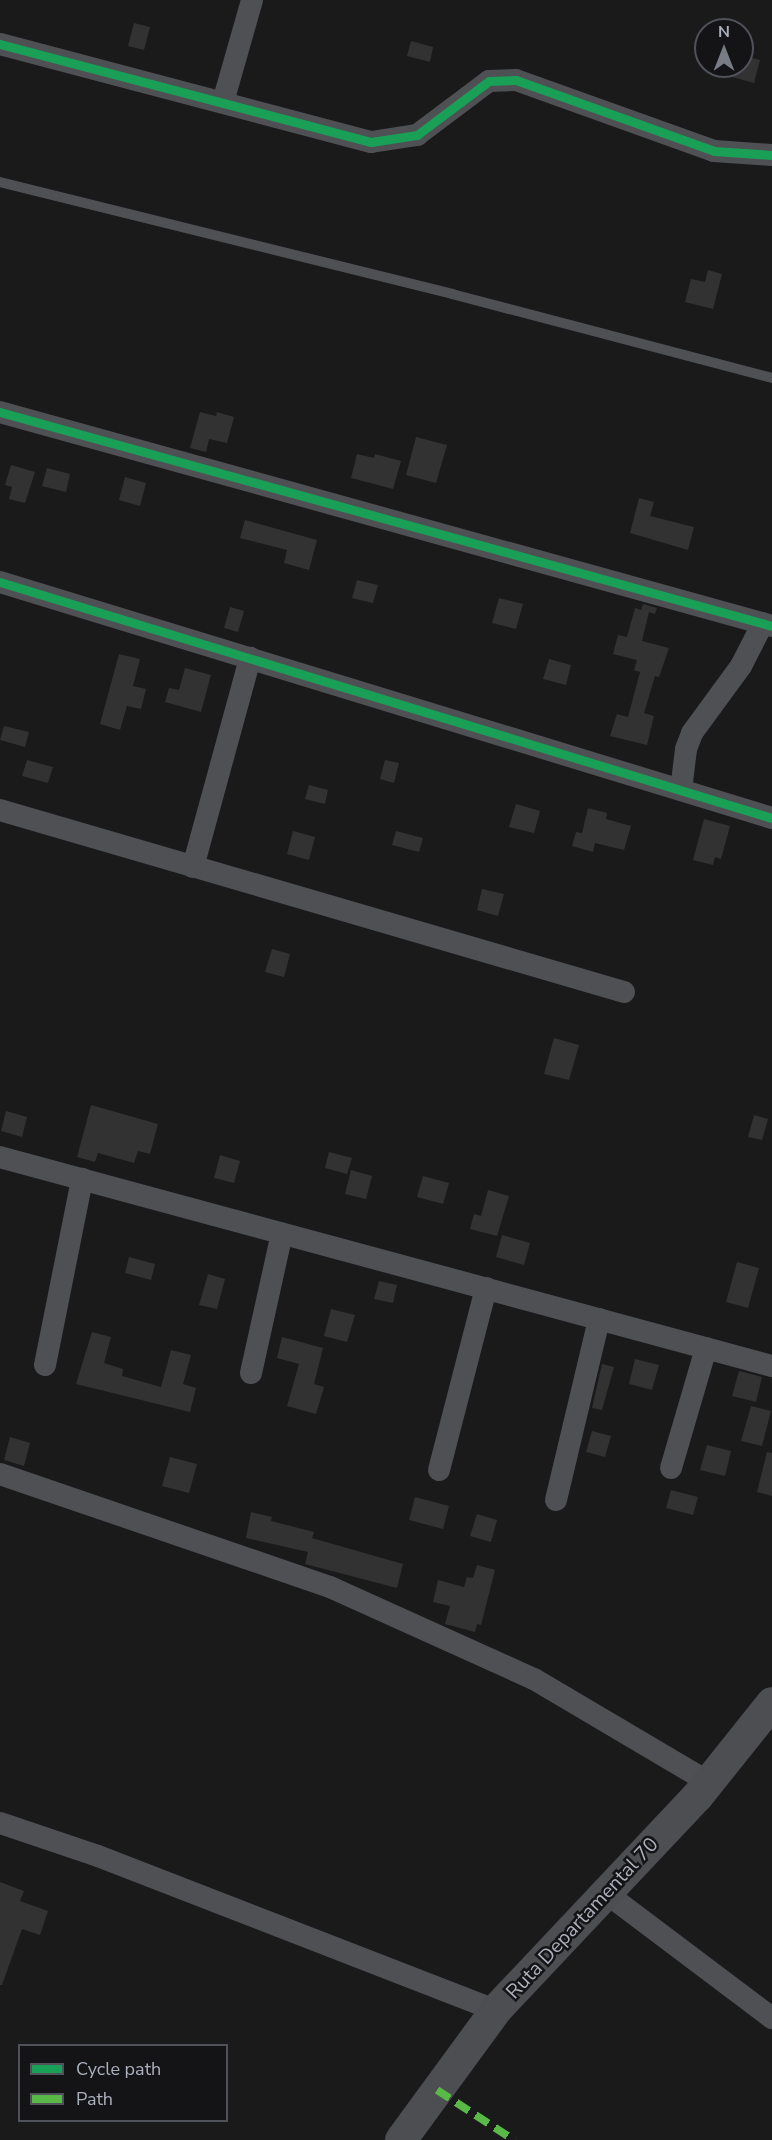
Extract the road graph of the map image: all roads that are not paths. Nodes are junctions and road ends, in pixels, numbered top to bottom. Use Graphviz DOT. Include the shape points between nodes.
graph roads {
  1 [pos="252,0"];
  2 [pos="0,44"];
  3 [pos="223,102"];
  4 [pos="772,155"];
  5 [pos="0,182"];
  6 [pos="772,378"];
  7 [pos="0,412"];
  8 [pos="0,582"];
  9 [pos="768,624"];
  10 [pos="250,658"];
  11 [pos="681,790"];
  12 [pos="0,810"];
  13 [pos="772,818"];
  14 [pos="193,867"];
  15 [pos="624,992"];
  16 [pos="0,1157"];
  17 [pos="82,1179"];
  18 [pos="282,1233"];
  19 [pos="486,1288"];
  20 [pos="599,1319"];
  21 [pos="706,1348"];
  22 [pos="45,1365"];
  23 [pos="772,1366"];
  24 [pos="252,1373"];
  25 [pos="671,1468"];
  26 [pos="439,1470"];
  27 [pos="0,1474"];
  28 [pos="556,1500"];
  29 [pos="772,1703"];
  30 [pos="708,1782"];
  31 [pos="0,1823"];
  32 [pos="606,1893"];
  33 [pos="496,2010"];
  34 [pos="772,2018"];
  35 [pos="401,2140"];
  1 -- 3 [label="street"];
  2 -- 3 [label="street"];
  3 -- 4 [label="street" via="371,142 417,135 489,81 516,80 714,151"];
  5 -- 6 [label="lane"];
  7 -- 9 [label="street"];
  8 -- 10 [label="street"];
  9 -- 11 [label="street" via="692,733 686,748"];
  10 -- 11 [label="street"];
  10 -- 14 [label="street"];
  11 -- 13 [label="street"];
  12 -- 14 [label="street"];
  14 -- 15 [label="street"];
  16 -- 17 [label="street"];
  17 -- 18 [label="street"];
  17 -- 22 [label="street"];
  18 -- 19 [label="street"];
  18 -- 24 [label="street"];
  19 -- 20 [label="street"];
  19 -- 26 [label="street"];
  20 -- 21 [label="street"];
  20 -- 28 [label="street"];
  21 -- 23 [label="street"];
  21 -- 25 [label="street"];
  27 -- 30 [label="street" via="330,1587 534,1680"];
  29 -- 30 [label="main road, Ruta Departamental 70"];
  30 -- 32 [label="main road, Ruta Departamental 70"];
  31 -- 33 [label="street" via="98,1856"];
  32 -- 33 [label="main road, Ruta Departamental 70"];
  32 -- 34 [label="street"];
  33 -- 35 [label="main road, Ruta Departamental 70"];
}
